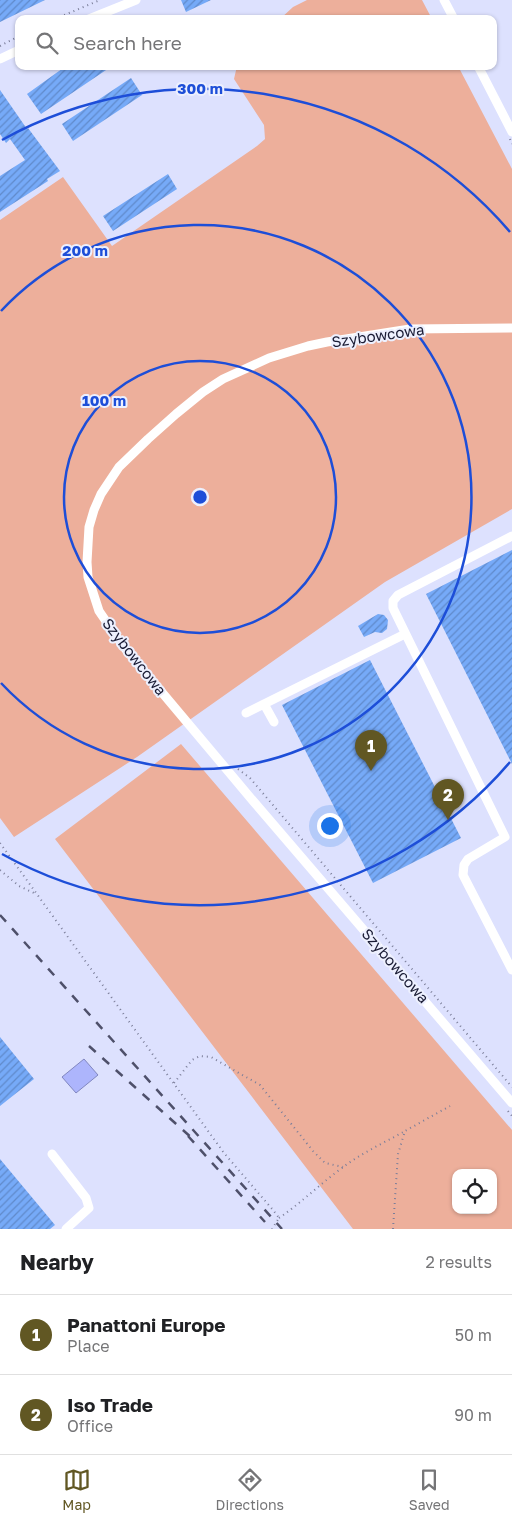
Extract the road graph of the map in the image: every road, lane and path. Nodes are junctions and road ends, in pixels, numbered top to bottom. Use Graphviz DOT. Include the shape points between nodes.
graph roads {
  1 [pos="100,0"];
  2 [pos="136,0"];
  3 [pos="444,0"];
  4 [pos="121,2"];
  5 [pos="64,15"];
  6 [pos="97,15"];
  7 [pos="452,15"];
  8 [pos="15,38"];
  9 [pos="0,46"];
  10 [pos="15,52"];
  11 [pos="0,59"];
  12 [pos="480,70"];
  13 [pos="512,132"];
  14 [pos="512,328"];
  15 [pos="512,536"];
  16 [pos="405,634"];
  17 [pos="264,704"];
  18 [pos="246,713"];
  19 [pos="274,722"];
  20 [pos="235,766"];
  21 [pos="0,842"];
  22 [pos="0,870"];
  23 [pos="36,894"];
  24 [pos="512,970"];
  25 [pos="174,1083"];
  26 [pos="512,1087"];
  27 [pos="450,1106"];
  28 [pos="509,1106"];
  29 [pos="512,1116"];
  30 [pos="405,1131"];
  31 [pos="52,1154"];
  32 [pos="343,1167"];
  33 [pos="278,1218"];
  34 [pos="66,1229"];
  35 [pos="272,1229"];
  36 [pos="394,1229"];
  1 -- 5 [label="path"];
  2 -- 4 [label="street"];
  3 -- 7 [label="street"];
  4 -- 6 [label="street"];
  8 -- 9 [label="path"];
  10 -- 11 [label="street"];
  12 -- 13 [label="street"];
  14 -- 28 [label="street, Szybowcowa" via="410,329 335,341 286,352 222,380 196,397 119,467 94,510 87,562 99,611 123,646"];
  15 -- 16 [label="street" via="398,595 393,601 393,608"];
  16 -- 17 [label="street"];
  16 -- 24 [label="street" via="505,837 468,859 463,875"];
  17 -- 18 [label="street"];
  17 -- 19 [label="street"];
  20 -- 26 [label="path" via="250,778"];
  21 -- 23 [label="path"];
  22 -- 23 [label="path" via="18,886"];
  23 -- 25 [label="path"];
  25 -- 32 [label="path" via="192,1060 200,1056 211,1058 260,1085 325,1163"];
  25 -- 33 [label="path" via="224,1153"];
  27 -- 30 [label="path"];
  28 -- 29 [label="path"];
  30 -- 32 [label="path"];
  30 -- 36 [label="path" via="398,1154"];
  31 -- 34 [label="street" via="86,1198 89,1208"];
  32 -- 33 [label="path"];
  33 -- 35 [label="path"];
}
